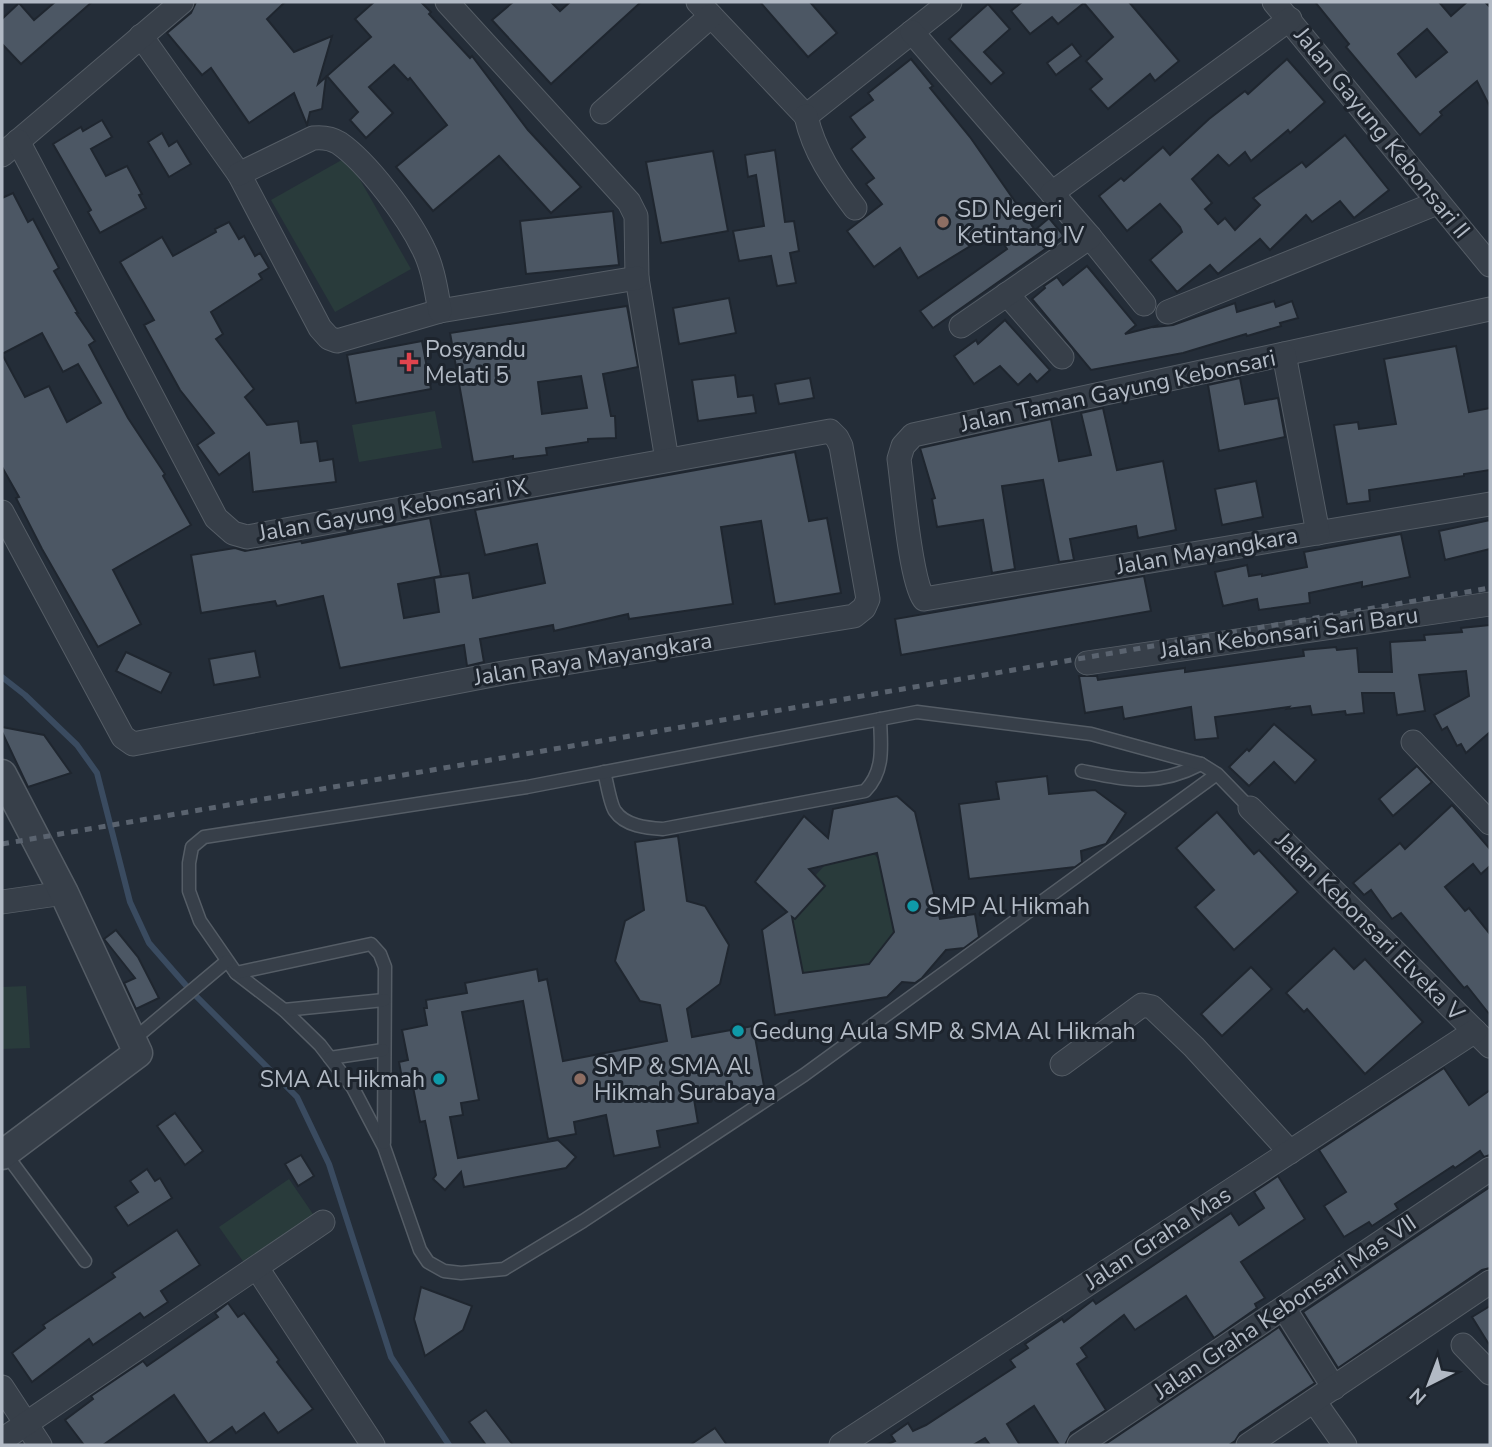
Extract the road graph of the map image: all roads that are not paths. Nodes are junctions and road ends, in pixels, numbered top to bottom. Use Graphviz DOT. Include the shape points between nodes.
graph roads {
  1 [pos="182,2"];
  2 [pos="447,2"];
  3 [pos="950,2"];
  4 [pos="1274,2"];
  5 [pos="705,9"];
  6 [pos="1290,19"];
  7 [pos="912,32"];
  8 [pos="141,36"];
  9 [pos="602,112"];
  10 [pos="806,116"];
  11 [pos="10,148"];
  12 [pos="239,174"];
  13 [pos="1052,193"];
  14 [pos="1437,203"];
  15 [pos="855,208"];
  16 [pos="1090,237"];
  17 [pos="1490,265"];
  18 [pos="637,278"];
  19 [pos="1007,294"];
  20 [pos="1144,304"];
  21 [pos="1490,309"];
  22 [pos="440,311"];
  23 [pos="1168,312"];
  24 [pos="961,326"];
  25 [pos="1284,354"];
  26 [pos="1062,357"];
  27 [pos="830,431"];
  28 [pos="667,460"];
  29 [pos="1490,504"];
  30 [pos="2,512"];
  31 [pos="1318,533"];
  32 [pos="923,599"];
  33 [pos="1490,604"];
  34 [pos="1087,663"];
  35 [pos="880,719"];
  36 [pos="1413,742"];
  37 [pos="1201,764"];
  38 [pos="1082,771"];
  39 [pos="604,772"];
  40 [pos="2,774"];
  41 [pos="1217,774"];
  42 [pos="1251,808"];
  43 [pos="1490,823"];
  44 [pos="64,893"];
  45 [pos="2,902"];
  46 [pos="227,961"];
  47 [pos="236,973"];
  48 [pos="383,999"];
  49 [pos="284,1010"];
  50 [pos="1483,1039"];
  51 [pos="136,1046"];
  52 [pos="383,1050"];
  53 [pos="330,1058"];
  54 [pos="1062,1064"];
  55 [pos="384,1147"];
  56 [pos="1290,1152"];
  57 [pos="3,1154"];
  58 [pos="1490,1169"];
  59 [pos="323,1222"];
  60 [pos="85,1261"];
  61 [pos="257,1268"];
  62 [pos="1490,1282"];
  63 [pos="1284,1308"];
  64 [pos="1463,1345"];
  65 [pos="1490,1374"];
  66 [pos="2,1387"];
  67 [pos="1334,1388"];
  68 [pos="1314,1401"];
  69 [pos="26,1424"];
  70 [pos="2,1440"];
  71 [pos="40,1445"];
  72 [pos="373,1445"];
  73 [pos="841,1445"];
  74 [pos="1079,1445"];
  75 [pos="1248,1445"];
  76 [pos="1345,1445"];
  1 -- 8 [label="street"];
  2 -- 18 [label="street" via="629,202 636,216"];
  3 -- 7 [label="street"];
  4 -- 6 [label="street, Jalan Gayung Kebonsari II"];
  5 -- 9 [label="street"];
  5 -- 10 [label="street"];
  6 -- 13 [label="street"];
  6 -- 14 [label="street, Jalan Gayung Kebonsari II"];
  7 -- 10 [label="street"];
  7 -- 13 [label="street"];
  8 -- 11 [label="street"];
  8 -- 12 [label="street"];
  10 -- 15 [label="street" via="811,139 827,171"];
  11 -- 28 [label="street, Jalan Gayung Kebonsari IX" via="216,518 233,533 247,537"];
  12 -- 22 [label="street" via="329,338 337,341"];
  12 -- 22 [label="street" via="313,138 339,144 381,186 410,225 430,264"];
  13 -- 16 [label="street"];
  14 -- 17 [label="street, Jalan Gayung Kebonsari II"];
  14 -- 23 [label="street"];
  16 -- 19 [label="street"];
  16 -- 20 [label="street"];
  18 -- 22 [label="street"];
  18 -- 28 [label="street"];
  19 -- 24 [label="street"];
  19 -- 26 [label="street"];
  21 -- 25 [label="street, Jalan Taman Gayung Kebonsari"];
  25 -- 31 [label="street"];
  25 -- 32 [label="street, Jalan Taman Gayung Kebonsari" via="913,435 902,446 899,459"];
  27 -- 28 [label="street, Jalan Gayung Kebonsari IX"];
  27 -- 30 [label="street, Jalan Raya Mayangkara" via="841,446 868,599 854,616 503,673 140,744 123,737"];
  29 -- 31 [label="street, Jalan Mayangkara"];
  31 -- 32 [label="street, Jalan Mayangkara"];
  33 -- 34 [label="street, Jalan Kebonsari Sari Baru"];
  35 -- 37 [label="lane" via="917,712 1091,734"];
  35 -- 39 [label="lane"];
  35 -- 39 [label="lane" via="882,761 874,782 865,791 851,794 663,829 642,827 615,811"];
  36 -- 43 [label="street"];
  37 -- 38 [label="lane" via="1186,772 1133,782"];
  37 -- 41 [label="lane"];
  39 -- 46 [label="lane" via="204,837 192,846 190,891 200,921"];
  40 -- 44 [label="street"];
  41 -- 42 [label="lane"];
  41 -- 55 [label="lane" via="804,1074 583,1222 504,1269 461,1273 428,1262"];
  42 -- 50 [label="street, Jalan Kebonsari Elveka V"];
  44 -- 45 [label="street"];
  44 -- 51 [label="street"];
  46 -- 47 [label="lane"];
  46 -- 51 [label="lane" via="184,996"];
  47 -- 48 [label="lane" via="371,944 385,967"];
  47 -- 49 [label="lane"];
  48 -- 49 [label="lane"];
  48 -- 52 [label="lane"];
  49 -- 53 [label="lane"];
  50 -- 56 [label="street, Jalan Graha Mas"];
  51 -- 57 [label="street"];
  52 -- 53 [label="lane"];
  52 -- 55 [label="lane"];
  53 -- 55 [label="lane" via="353,1088"];
  54 -- 56 [label="street" via="1142,1005 1152,1007"];
  56 -- 73 [label="street, Jalan Graha Mas"];
  57 -- 60 [label="lane"];
  58 -- 63 [label="street, Jalan Graha Kebonsari Mas VII"];
  59 -- 61 [label="street"];
  61 -- 69 [label="street"];
  61 -- 72 [label="street"];
  62 -- 67 [label="street"];
  63 -- 67 [label="street"];
  63 -- 74 [label="street, Jalan Graha Kebonsari Mas VII"];
  64 -- 65 [label="street"];
  66 -- 69 [label="street"];
  67 -- 68 [label="street"];
  68 -- 75 [label="street"];
  68 -- 76 [label="street"];
  69 -- 70 [label="street"];
  69 -- 71 [label="street"];
}
